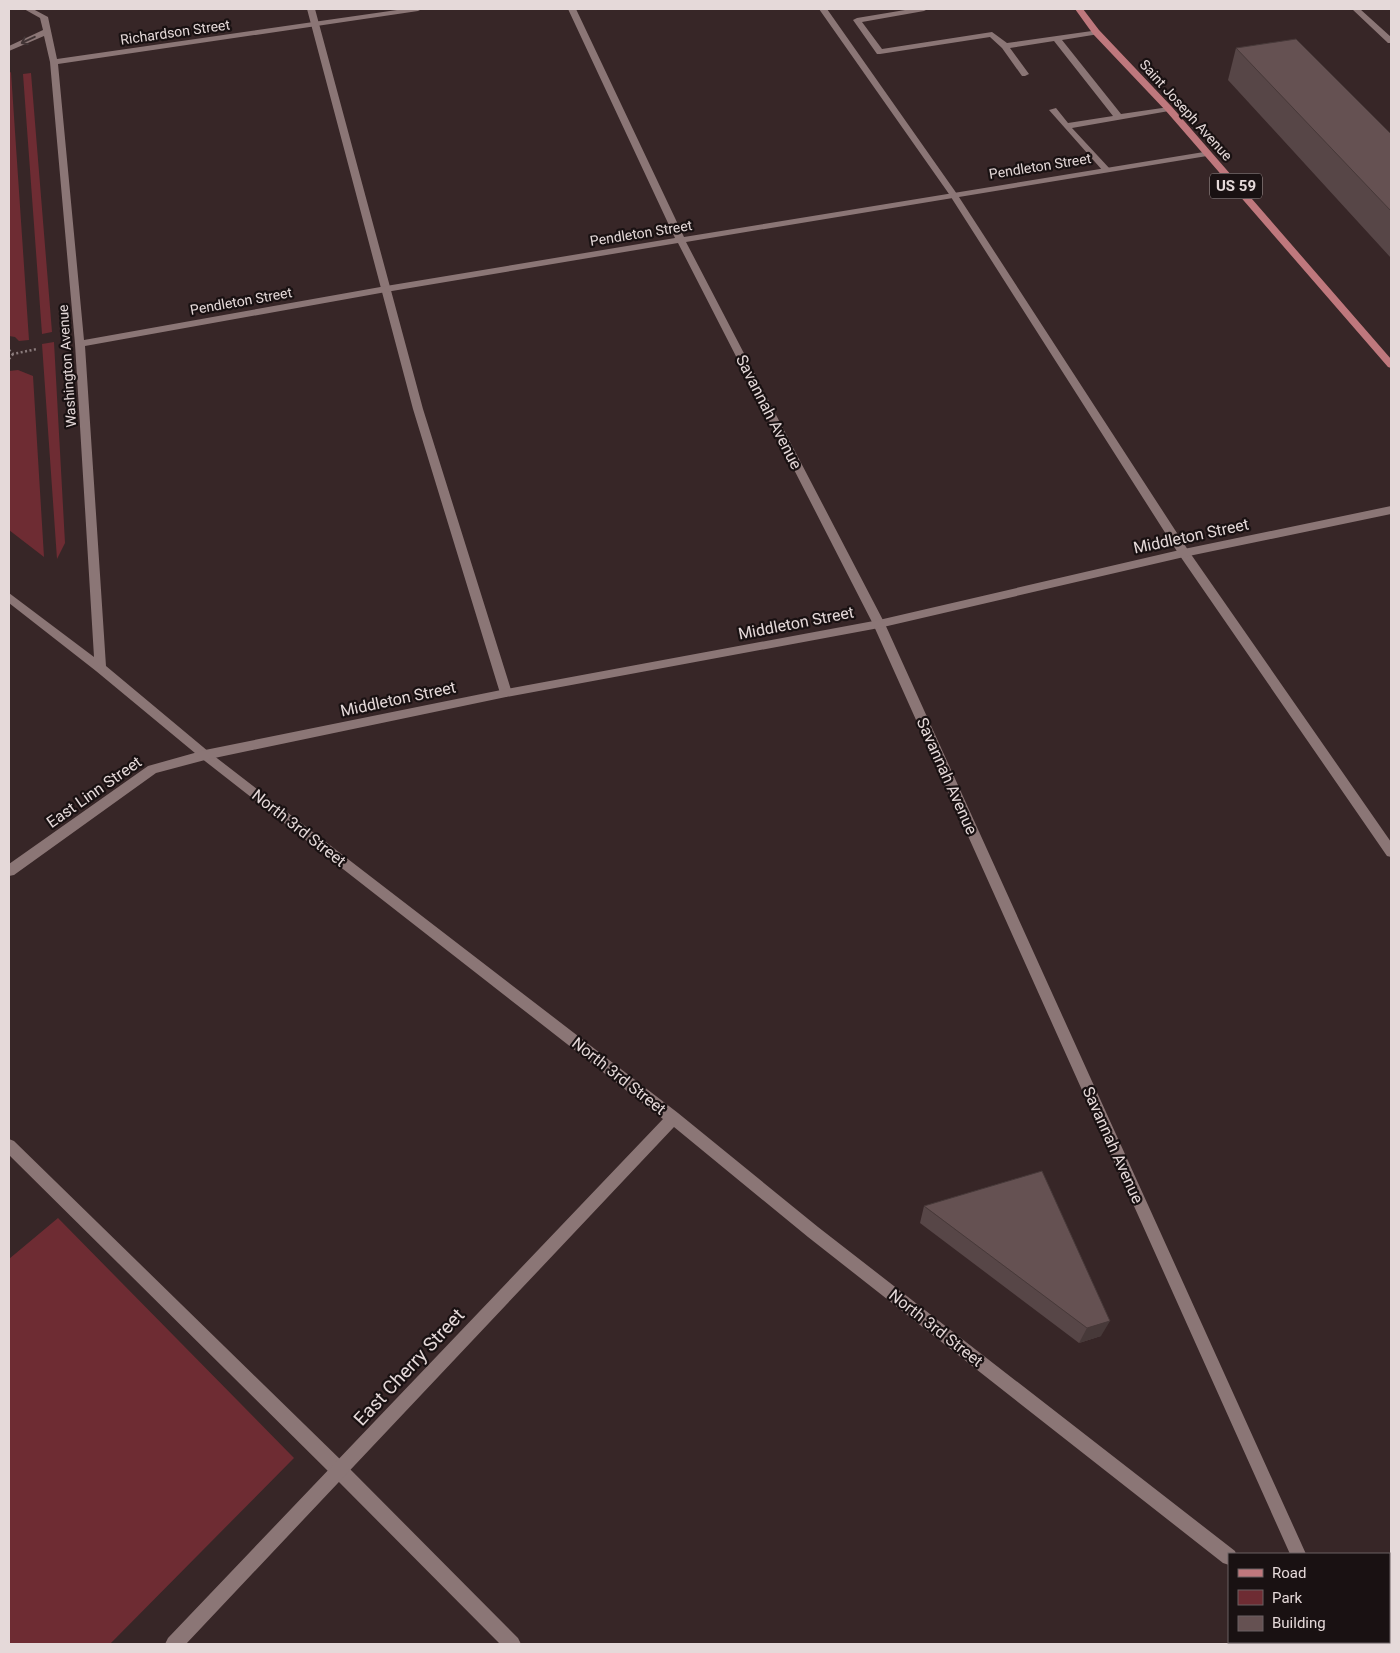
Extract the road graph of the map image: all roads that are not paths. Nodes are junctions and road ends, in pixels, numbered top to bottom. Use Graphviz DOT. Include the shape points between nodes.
graph roads {
  1 [pos="28,9"];
  2 [pos="312,9"];
  3 [pos="418,9"];
  4 [pos="572,9"];
  5 [pos="823,9"];
  6 [pos="924,9"];
  7 [pos="1079,9"];
  8 [pos="1356,9"];
  9 [pos="44,13"];
  10 [pos="316,24"];
  11 [pos="48,31"];
  12 [pos="1096,32"];
  13 [pos="1057,38"];
  14 [pos="1391,40"];
  15 [pos="1005,46"];
  16 [pos="9,49"];
  17 [pos="54,62"];
  18 [pos="1025,74"];
  19 [pos="1169,109"];
  20 [pos="1053,110"];
  21 [pos="1120,118"];
  22 [pos="1066,126"];
  23 [pos="1207,153"];
  24 [pos="1106,169"];
  25 [pos="953,194"];
  26 [pos="681,240"];
  27 [pos="386,289"];
  28 [pos="80,344"];
  29 [pos="1391,365"];
  30 [pos="1391,510"];
  31 [pos="1184,553"];
  32 [pos="9,597"];
  33 [pos="879,624"];
  34 [pos="100,668"];
  35 [pos="506,693"];
  36 [pos="205,755"];
  37 [pos="1391,852"];
  38 [pos="9,871"];
  39 [pos="673,1118"];
  40 [pos="9,1146"];
  41 [pos="339,1470"];
  42 [pos="1298,1553"];
  43 [pos="1228,1556"];
  44 [pos="174,1644"];
  45 [pos="512,1644"];
  1 -- 9 [label="street"];
  2 -- 10 [label="street"];
  3 -- 10 [label="street, Richardson Street"];
  4 -- 26 [label="street, Savannah Avenue"];
  5 -- 25 [label="street"];
  6 -- 15 [label="street" via="857,20 880,52 992,34"];
  7 -- 12 [label="main road, Saint Joseph Avenue / US 59"];
  8 -- 14 [label="street"];
  9 -- 11 [label="street, Washington Avenue"];
  10 -- 17 [label="street, Richardson Street"];
  10 -- 27 [label="street"];
  11 -- 16 [label="street, one-way"];
  11 -- 17 [label="street, Washington Avenue"];
  12 -- 13 [label="street"];
  12 -- 19 [label="main road, Saint Joseph Avenue / US 59"];
  13 -- 15 [label="street"];
  13 -- 21 [label="street"];
  15 -- 18 [label="street"];
  17 -- 28 [label="street, Washington Avenue"];
  19 -- 21 [label="street"];
  19 -- 23 [label="main road, Saint Joseph Avenue / US 59"];
  20 -- 22 [label="street"];
  21 -- 22 [label="street"];
  22 -- 24 [label="street"];
  23 -- 24 [label="street, Pendleton Street"];
  23 -- 29 [label="main road, Saint Joseph Avenue / US 59"];
  24 -- 25 [label="street, Pendleton Street"];
  25 -- 26 [label="street, Pendleton Street"];
  25 -- 31 [label="street"];
  26 -- 27 [label="street, Pendleton Street"];
  26 -- 33 [label="street, Savannah Avenue"];
  27 -- 28 [label="street, Pendleton Street"];
  27 -- 35 [label="street" via="418,409"];
  28 -- 34 [label="street, Washington Avenue"];
  30 -- 31 [label="street, Middleton Street"];
  31 -- 33 [label="street, Middleton Street"];
  31 -- 37 [label="street"];
  32 -- 34 [label="street, North 3rd Street"];
  33 -- 35 [label="street, Middleton Street"];
  33 -- 42 [label="street, Savannah Avenue"];
  34 -- 36 [label="street, North 3rd Street"];
  35 -- 36 [label="street, Middleton Street"];
  36 -- 38 [label="street, East Linn Street" via="152,769"];
  36 -- 39 [label="street, North 3rd Street"];
  39 -- 41 [label="street, East Cherry Street"];
  39 -- 43 [label="street, North 3rd Street" via="813,1232"];
  40 -- 41 [label="street"];
  41 -- 44 [label="street, East Cherry Street"];
  41 -- 45 [label="street"];
}
